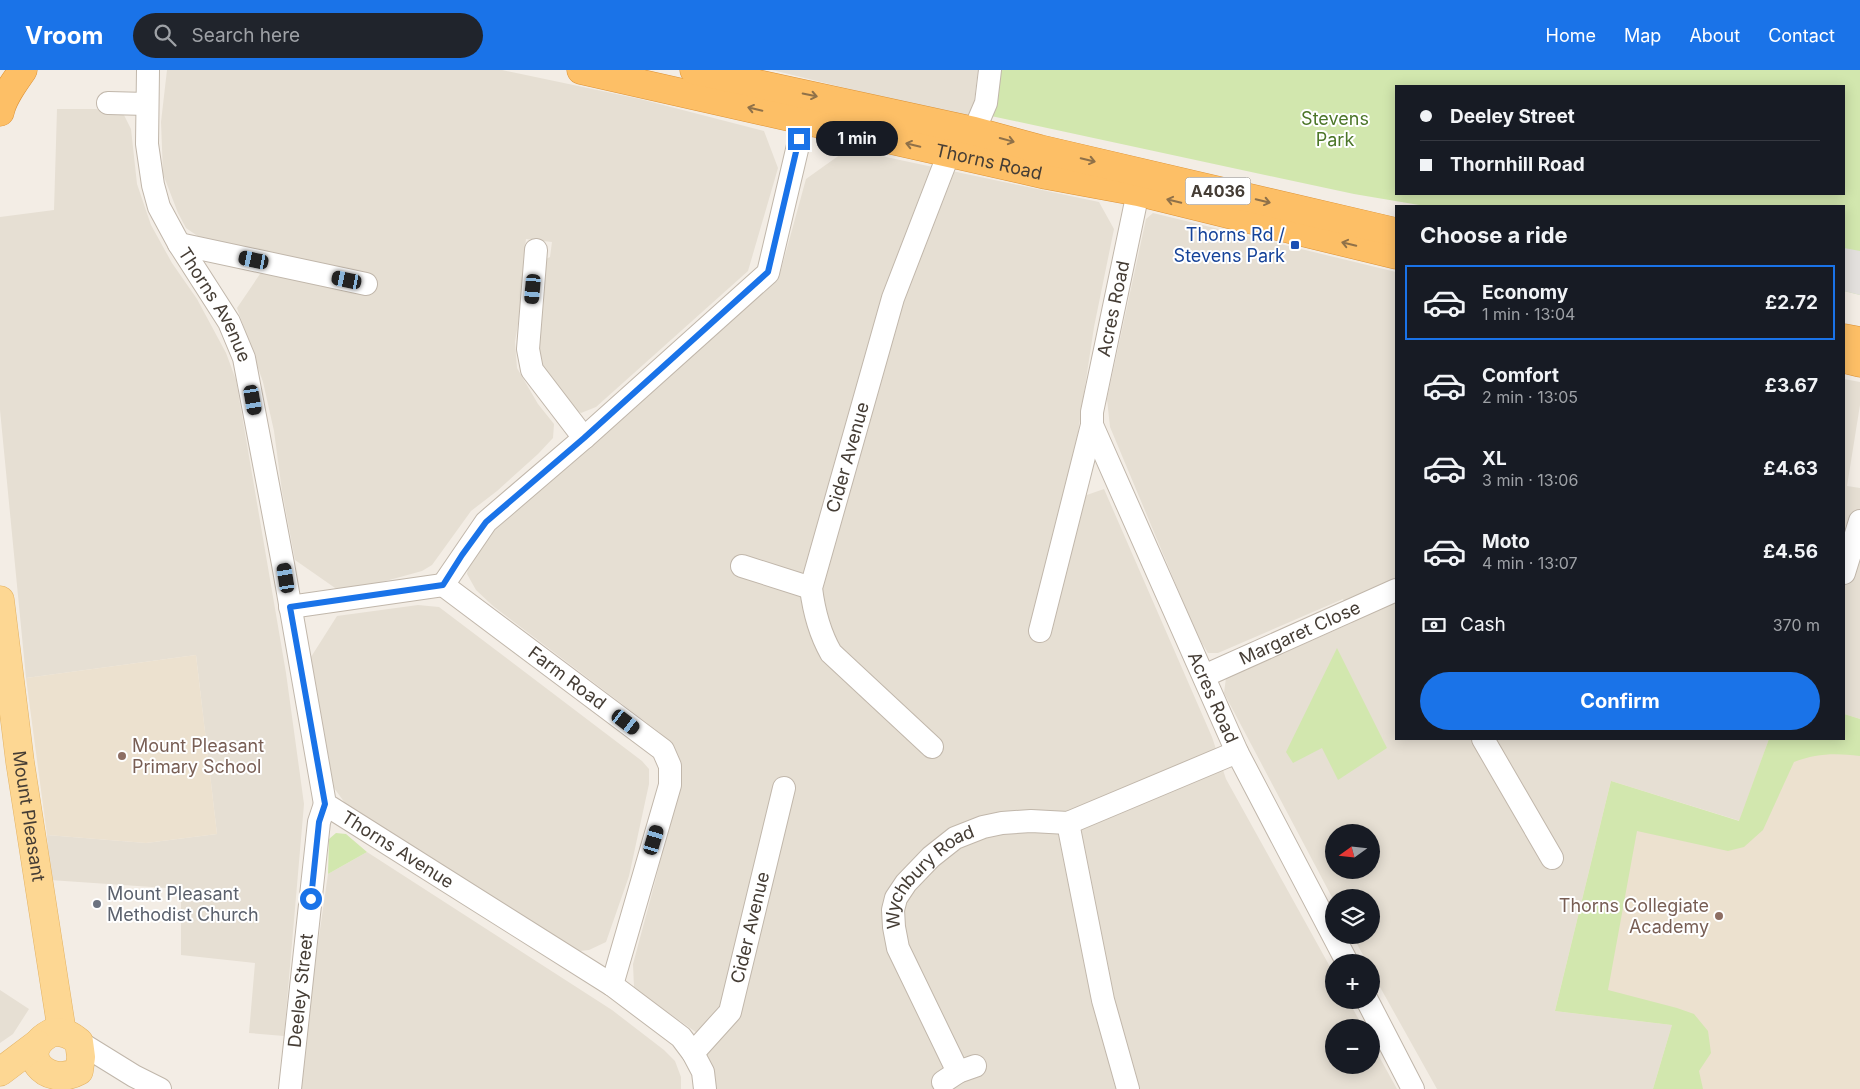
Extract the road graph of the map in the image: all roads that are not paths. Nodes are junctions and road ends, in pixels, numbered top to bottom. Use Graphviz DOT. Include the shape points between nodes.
graph roads {
  1 [pos="23,70"];
  2 [pos="148,70"];
  3 [pos="581,70"];
  4 [pos="694,70"];
  5 [pos="990,70"];
  6 [pos="724,73"];
  7 [pos="108,103"];
  8 [pos="147,104"];
  9 [pos="0,112"];
  10 [pos="804,120"];
  11 [pos="974,131"];
  12 [pos="949,153"];
  13 [pos="1138,192"];
  14 [pos="1395,232"];
  15 [pos="179,244"];
  16 [pos="536,250"];
  17 [pos="1395,255"];
  18 [pos="366,284"];
  19 [pos="1845,338"];
  20 [pos="1860,341"];
  21 [pos="1845,359"];
  22 [pos="1860,363"];
  23 [pos="1092,425"];
  24 [pos="584,438"];
  25 [pos="1860,521"];
  26 [pos="742,566"];
  27 [pos="1845,570"];
  28 [pos="443,585"];
  29 [pos="811,588"];
  30 [pos="1395,590"];
  31 [pos="0,600"];
  32 [pos="290,607"];
  33 [pos="1040,630"];
  34 [pos="1204,676"];
  35 [pos="1484,740"];
  36 [pos="932,747"];
  37 [pos="1237,752"];
  38 [pos="784,788"];
  39 [pos="325,804"];
  40 [pos="1068,823"];
  41 [pos="1552,858"];
  42 [pos="1343,954"];
  43 [pos="612,984"];
  44 [pos="1371,1009"];
  45 [pos="70,1037"];
  46 [pos="693,1053"];
  47 [pos="0,1072"];
  48 [pos="55,1073"];
  49 [pos="959,1073"];
  50 [pos="134,1076"];
  51 [pos="160,1089"];
  52 [pos="290,1089"];
  53 [pos="705,1089"];
  54 [pos="1128,1089"];
  55 [pos="1412,1089"];
  1 -- 9 [label="highway" via="11,86"];
  2 -- 8 [label="street, Thorns Avenue"];
  10 -- 3 [label="highway, Thorns Road / A4036, one-way"];
  4 -- 6 [label="highway, Thorns Road / A4036"];
  5 -- 11 [label="street" via="986,103"];
  6 -- 11 [label="highway, Thorns Road / A4036, one-way"];
  7 -- 8 [label="street"];
  8 -- 15 [label="street, Thorns Avenue" via="147,144 153,185 159,207"];
  12 -- 10 [label="highway, Thorns Road / A4036, one-way"];
  10 -- 24 [label="street" via="768,272"];
  11 -- 14 [label="highway, Thorns Road / A4036, one-way"];
  12 -- 13 [label="highway, Thorns Road / A4036"];
  12 -- 29 [label="street, Cider Avenue" via="893,298"];
  17 -- 13 [label="highway, Thorns Road / A4036, one-way"];
  13 -- 23 [label="street, Acres Road" via="1092,412"];
  15 -- 18 [label="street"];
  15 -- 32 [label="street, Thorns Avenue" via="229,322 244,358"];
  16 -- 24 [label="street" via="528,349 532,370"];
  19 -- 20 [label="highway"];
  21 -- 22 [label="highway"];
  23 -- 33 [label="street, Acres Road"];
  23 -- 34 [label="street, Acres Road"];
  24 -- 28 [label="street" via="486,522"];
  25 -- 27 [label="street"];
  26 -- 29 [label="street"];
  28 -- 32 [label="street"];
  28 -- 43 [label="street, Farm Road" via="663,750 670,766 670,785"];
  29 -- 36 [label="street, Cider Avenue" via="814,612 831,654 922,724"];
  30 -- 34 [label="street, Margaret Close"];
  31 -- 45 [label="main road, Mount Pleasant" via="20,762"];
  32 -- 39 [label="street, Thorns Avenue"];
  34 -- 37 [label="street, Acres Road"];
  35 -- 41 [label="street"];
  37 -- 40 [label="street, Wychbury Road"];
  37 -- 42 [label="street, Acres Road"];
  38 -- 46 [label="street, Cider Avenue" via="730,1012"];
  39 -- 43 [label="street, Thorns Avenue"];
  39 -- 52 [label="street, Deeley Street" via="319,822"];
  40 -- 49 [label="street, Wychbury Road" via="1002,823 955,838 931,857 896,898 893,910 898,948"];
  40 -- 54 [label="street" via="1103,1000"];
  43 -- 46 [label="street, Thorns Avenue" via="681,1037"];
  44 -- 55 [label="street"];
  45 -- 48 [label="main road, Mount Pleasant" via="82,1057"];
  45 -- 48 [label="main road" via="53,1032 43,1037"];
  45 -- 50 [label="street"];
  46 -- 53 [label="street, Thorns Avenue" via="703,1072"];
  47 -- 48 [label="main road"];
  48 -- 50 [label="street"];
  50 -- 51 [label="street"];
}
